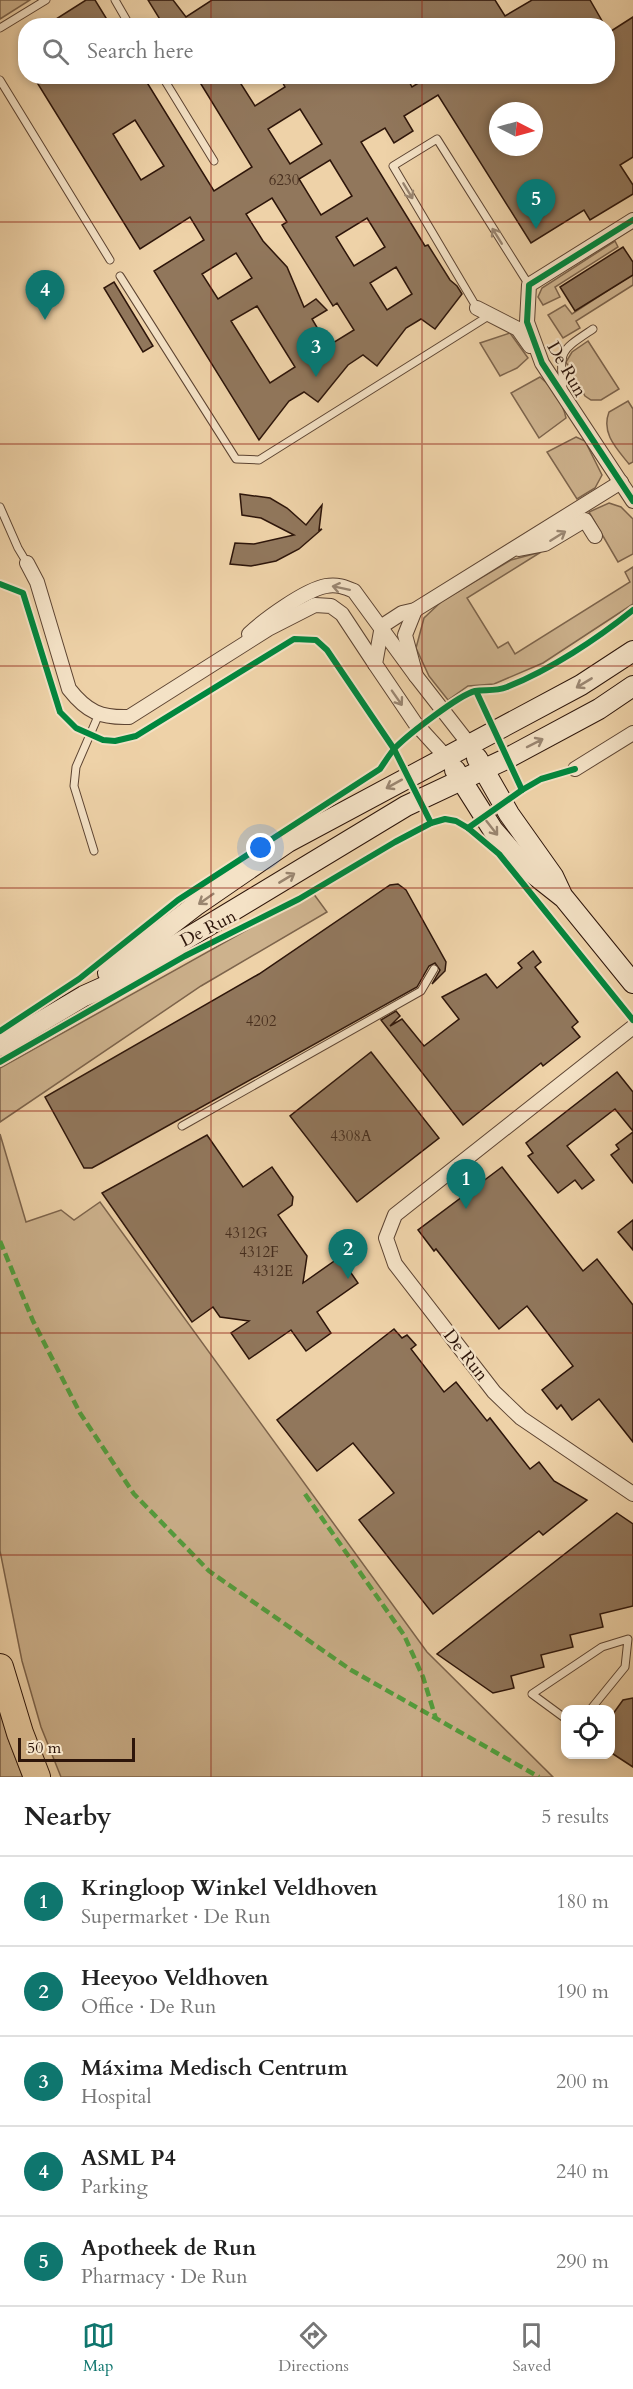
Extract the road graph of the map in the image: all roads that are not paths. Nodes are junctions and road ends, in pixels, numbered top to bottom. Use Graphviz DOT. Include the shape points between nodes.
graph roads {
  1 [pos="46,0"];
  2 [pos="115,0"];
  3 [pos="125,18"];
  4 [pos="0,28"];
  5 [pos="0,80"];
  6 [pos="167,84"];
  7 [pos="214,161"];
  8 [pos="633,221"];
  9 [pos="110,260"];
  10 [pos="120,276"];
  11 [pos="529,285"];
  12 [pos="483,312"];
  13 [pos="593,328"];
  14 [pos="542,363"];
  15 [pos="563,395"];
  16 [pos="621,482"];
  17 [pos="633,501"];
  18 [pos="0,507"];
  19 [pos="595,536"];
  20 [pos="511,551"];
  21 [pos="27,563"];
  22 [pos="415,610"];
  23 [pos="382,626"];
  24 [pos="633,651"];
  25 [pos="220,659"];
  26 [pos="375,664"];
  27 [pos="417,676"];
  28 [pos="633,687"];
  29 [pos="99,714"];
  30 [pos="633,733"];
  31 [pos="469,744"];
  32 [pos="446,757"];
  33 [pos="483,769"];
  34 [pos="575,769"];
  35 [pos="460,779"];
  36 [pos="94,851"];
  37 [pos="564,898"];
  38 [pos="434,969"];
  39 [pos="633,983"];
  40 [pos="84,996"];
  41 [pos="633,1027"];
  42 [pos="0,1046"];
  43 [pos="182,1126"];
  44 [pos="633,1494"];
  45 [pos="633,1633"];
  46 [pos="628,1639"];
  47 [pos="0,1667"];
  48 [pos="594,1705"];
  49 [pos="561,1715"];
  50 [pos="36,1777"];
  1 -- 4 [label="lane"];
  2 -- 3 [label="lane"];
  5 -- 9 [label="lane"];
  6 -- 7 [label="lane"];
  8 -- 11 [label="street"];
  10 -- 12 [label="lane" via="236,459 259,460"];
  11 -- 12 [label="lane, one-way" via="437,139 393,166"];
  11 -- 14 [label="street, De Run" via="527,322"];
  12 -- 14 [label="street" via="518,329"];
  13 -- 15 [label="lane" via="563,351"];
  14 -- 15 [label="street, De Run"];
  15 -- 16 [label="street, De Run"];
  16 -- 17 [label="street, De Run"];
  16 -- 20 [label="street"];
  18 -- 21 [label="lane"];
  20 -- 19 [label="street, one-way" via="545,544 585,520"];
  20 -- 22 [label="street"];
  21 -- 29 [label="street" via="37,582 69,689"];
  22 -- 23 [label="street"];
  22 -- 27 [label="street" via="405,635"];
  23 -- 25 [label="street, one-way" via="354,591 339,585 327,586 263,621"];
  23 -- 26 [label="street"];
  23 -- 27 [label="street"];
  24 -- 31 [label="main road, De Run, one-way" via="581,685"];
  25 -- 26 [label="street" via="315,606 331,606 342,614"];
  25 -- 29 [label="street" via="129,717"];
  26 -- 32 [label="street, one-way" via="415,723"];
  27 -- 31 [label="street"];
  33 -- 28 [label="main road, De Run, one-way" via="590,714"];
  29 -- 36 [label="lane" via="76,767 74,786"];
  30 -- 34 [label="street"];
  31 -- 32 [label="main road, De Run"];
  31 -- 33 [label="main road"];
  32 -- 35 [label="main road"];
  32 -- 40 [label="main road, De Run, one-way" via="288,842 114,967"];
  33 -- 35 [label="main road, De Run"];
  33 -- 37 [label="main road"];
  35 -- 37 [label="main road, one-way" via="499,837 539,880"];
  40 -- 35 [label="main road, De Run, one-way" via="113,983 406,806"];
  37 -- 39 [label="main road"];
  38 -- 43 [label="lane" via="421,991"];
  40 -- 42 [label="main road, De Run"];
  41 -- 44 [label="street, De Run" via="395,1215 386,1238 395,1264 494,1392 520,1418"];
  45 -- 46 [label="lane"];
  46 -- 48 [label="lane" via="625,1667"];
  46 -- 49 [label="lane" via="602,1647 532,1694"];
  47 -- 50 [label="highway"];
}
